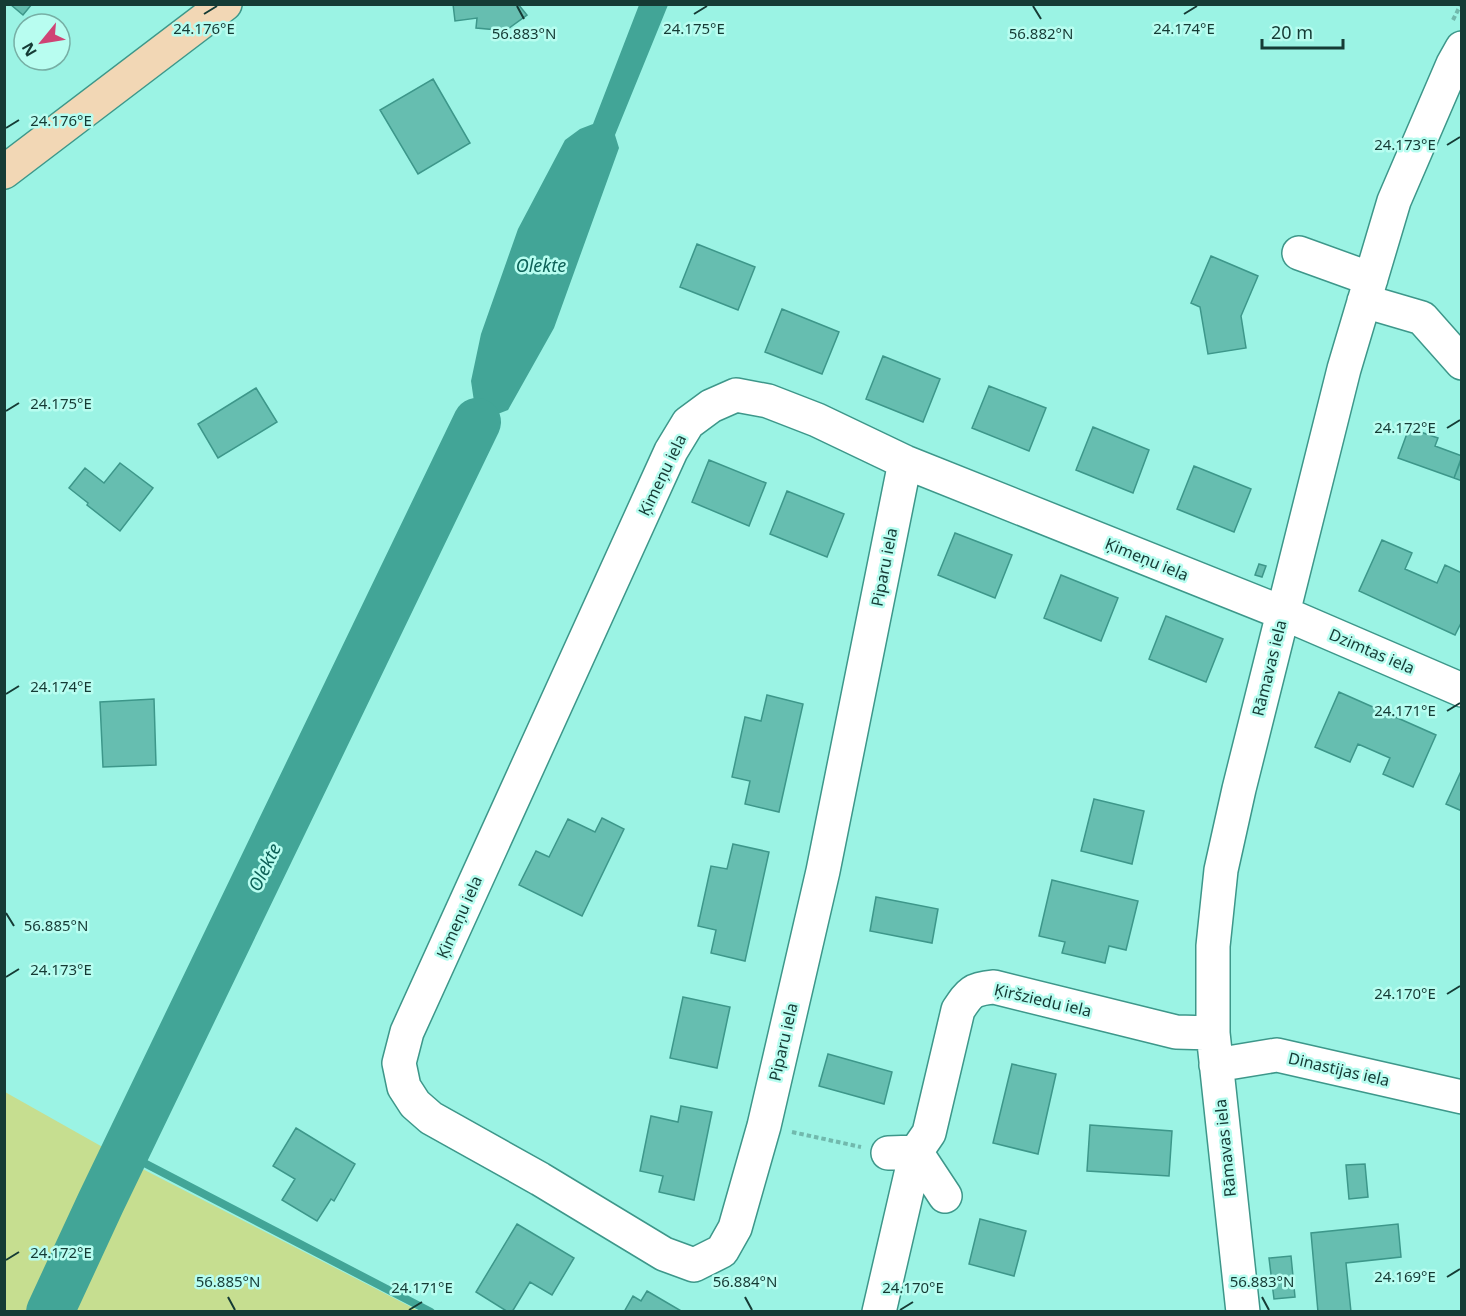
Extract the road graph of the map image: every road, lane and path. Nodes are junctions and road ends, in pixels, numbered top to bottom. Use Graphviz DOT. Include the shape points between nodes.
graph roads {
  1 [pos="225,4"];
  2 [pos="1461,48"];
  3 [pos="4,172"];
  4 [pos="1299,253"];
  5 [pos="1367,290"];
  6 [pos="1461,363"];
  7 [pos="905,462"];
  8 [pos="1283,613"];
  9 [pos="1461,690"];
  10 [pos="1214,1049"];
  11 [pos="404,1087"];
  12 [pos="1461,1097"];
  13 [pos="764,1126"];
  14 [pos="902,1153"];
  15 [pos="945,1196"];
  16 [pos="879,1311"];
  17 [pos="1243,1311"];
  1 -- 3 [label="main road"];
  2 -- 5 [label="street, Rāmavas iela" via="1394,201"];
  4 -- 5 [label="street"];
  5 -- 6 [label="street" via="1422,318"];
  5 -- 8 [label="street, Rāmavas iela"];
  7 -- 8 [label="street, Ķimeņu iela"];
  7 -- 11 [label="street, Ķimeņu iela" via="817,420 768,401 736,395 711,406 688,423 671,451 406,1032 399,1063"];
  7 -- 13 [label="street, Piparu iela" via="823,871"];
  8 -- 9 [label="street, Dzimtas iela"];
  8 -- 10 [label="street, Rāmavas iela" via="1221,870 1213,946"];
  10 -- 12 [label="street, Dinastijas iela" via="1277,1055"];
  10 -- 14 [label="street, Ķiršziedu iela" via="1176,1032 994,987 981,988 968,994 958,1010 929,1132"];
  10 -- 17 [label="street, Rāmavas iela"];
  11 -- 13 [label="street, Piparu iela" via="431,1118 664,1254 694,1264 722,1251 735,1228"];
  13 -- 14 [label="path"];
  14 -- 15 [label="street"];
  14 -- 16 [label="street, Ķiršziedu iela"];
}
